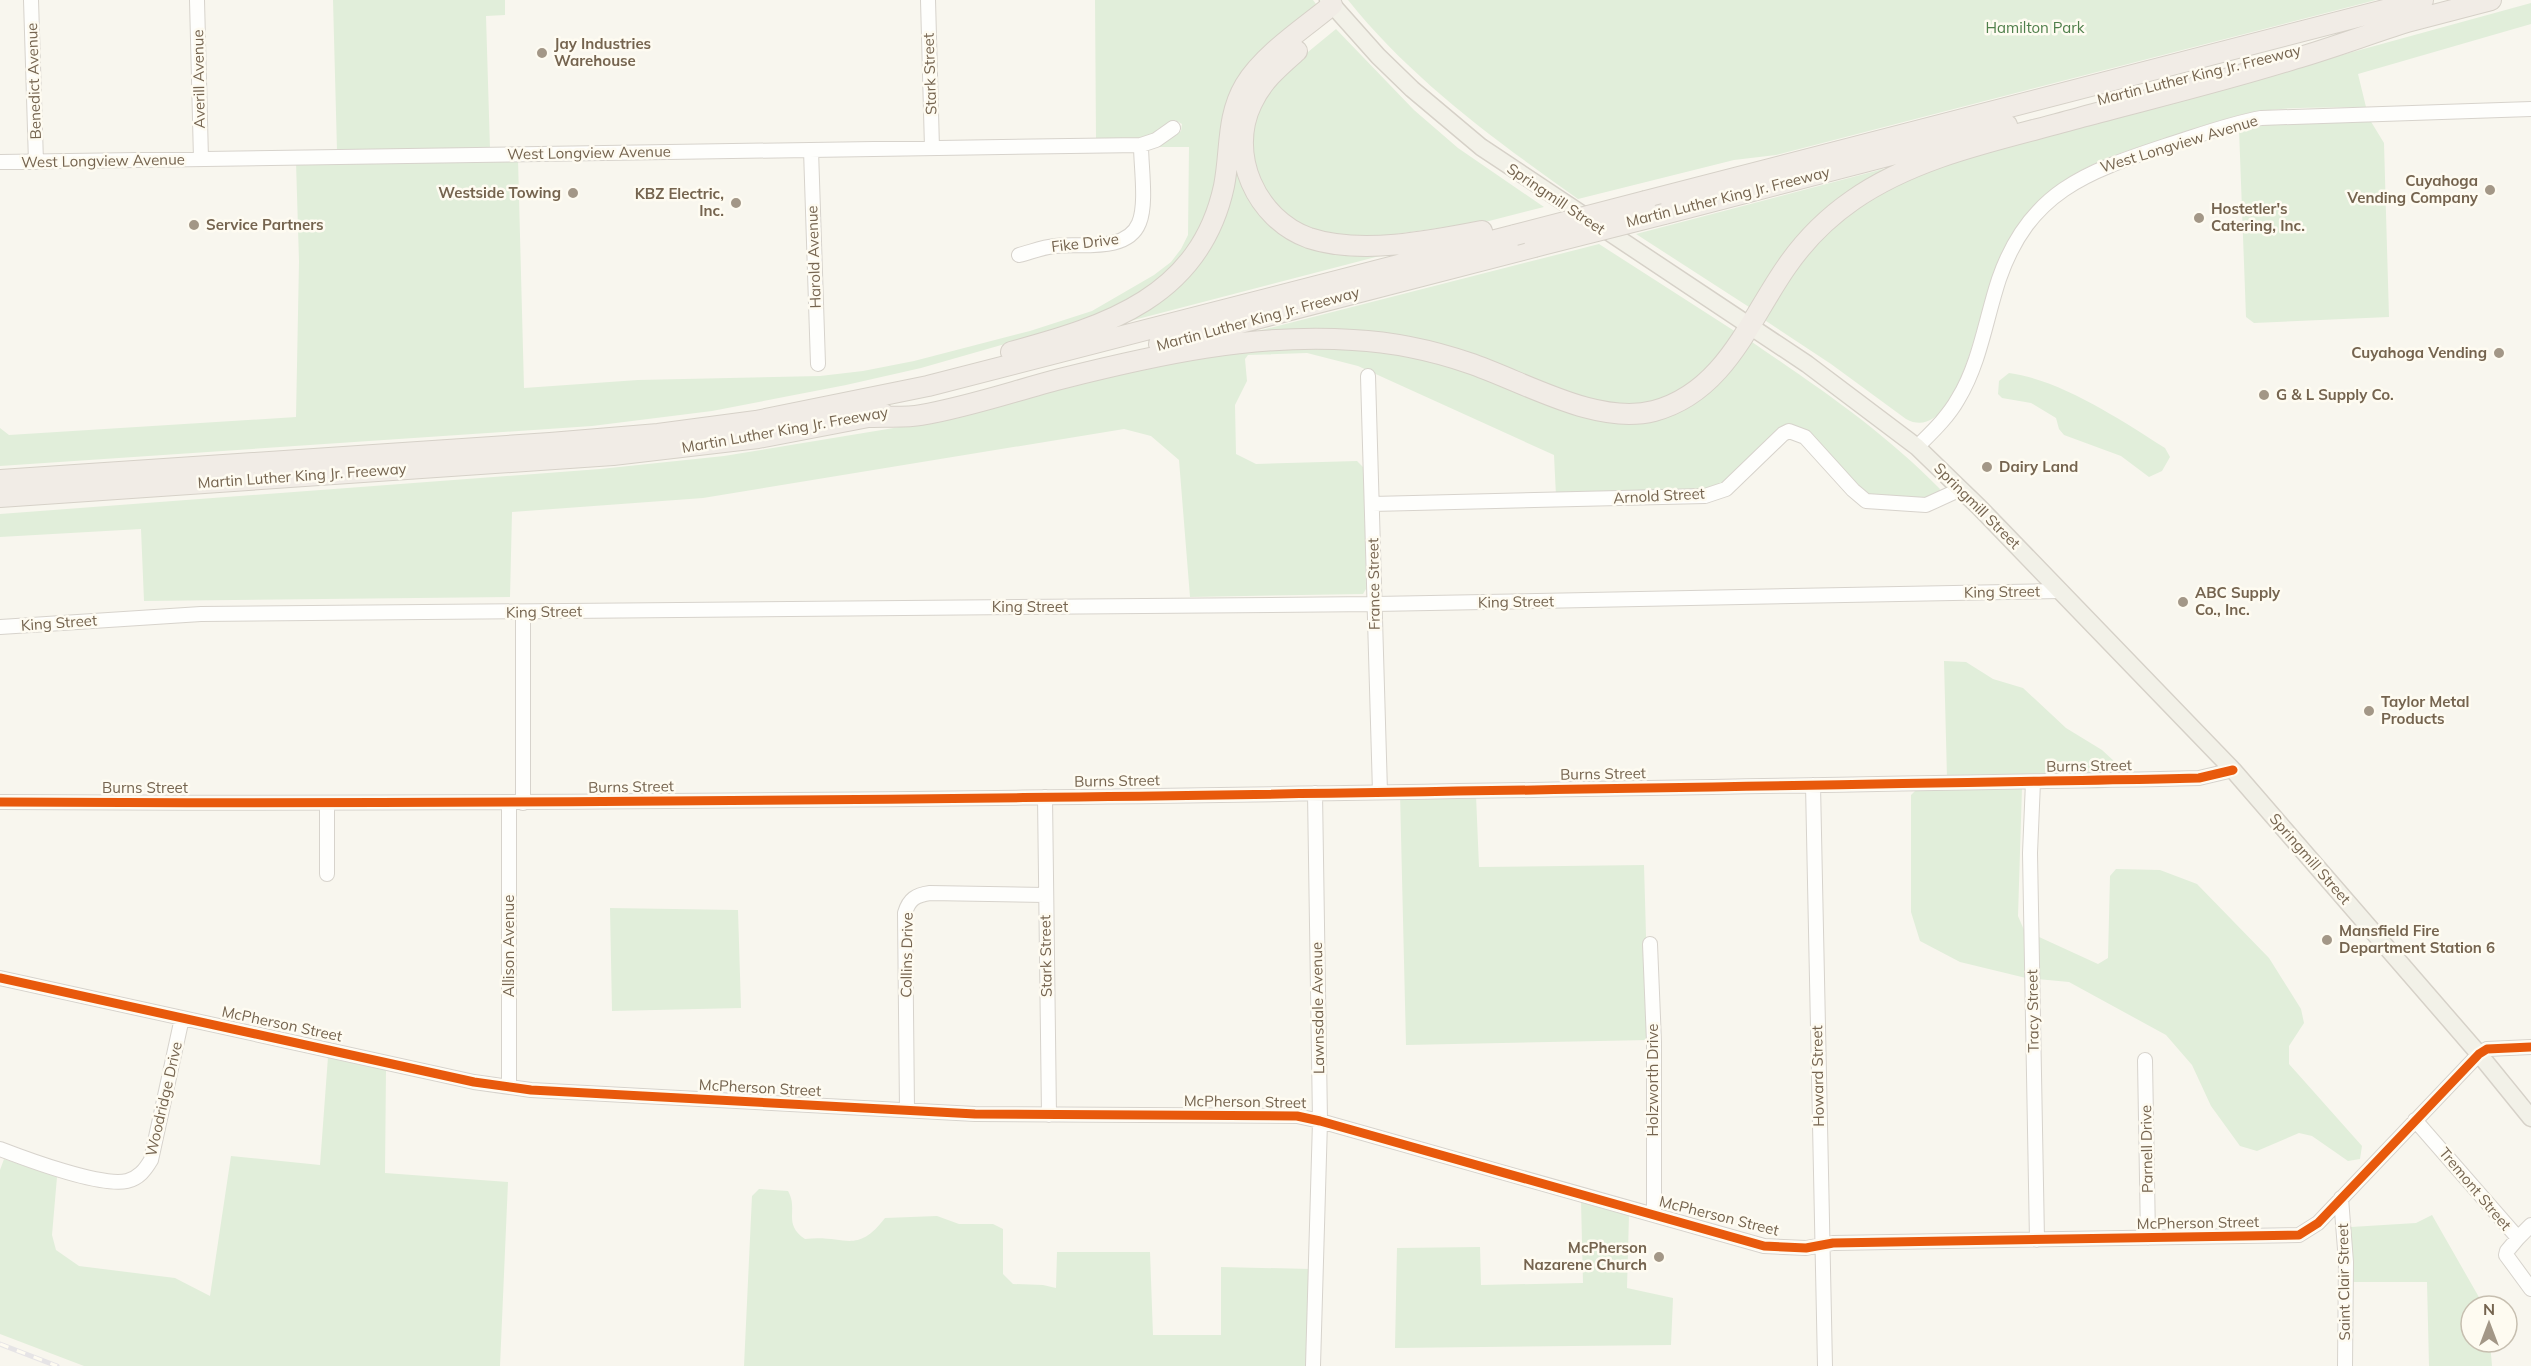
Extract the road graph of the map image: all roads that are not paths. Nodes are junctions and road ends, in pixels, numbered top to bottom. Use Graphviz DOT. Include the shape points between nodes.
graph roads {
  1 [pos="31,0"];
  2 [pos="197,0"];
  3 [pos="928,0"];
  4 [pos="2423,0"];
  5 [pos="2491,0"];
  6 [pos="1334,6"];
  7 [pos="2407,22"];
  8 [pos="2531,109"];
  9 [pos="1173,128"];
  10 [pos="1141,146"];
  11 [pos="932,148"];
  12 [pos="811,150"];
  13 [pos="201,159"];
  14 [pos="0,162"];
  15 [pos="36,162"];
  16 [pos="1510,231"];
  17 [pos="1019,255"];
  18 [pos="1750,327"];
  19 [pos="818,364"];
  20 [pos="1368,376"];
  21 [pos="870,417"];
  22 [pos="658,434"];
  23 [pos="1917,447"];
  24 [pos="0,480"];
  25 [pos="1961,489"];
  26 [pos="0,498"];
  27 [pos="1372,504"];
  28 [pos="2061,591"];
  29 [pos="1375,604"];
  30 [pos="523,613"];
  31 [pos="0,627"];
  32 [pos="2233,770"];
  33 [pos="2033,782"];
  34 [pos="1813,785"];
  35 [pos="1380,792"];
  36 [pos="1315,794"];
  37 [pos="1045,797"];
  38 [pos="0,802"];
  39 [pos="327,804"];
  40 [pos="516,804"];
  41 [pos="327,874"];
  42 [pos="1045,895"];
  43 [pos="1650,944"];
  44 [pos="0,978"];
  45 [pos="182,1018"];
  46 [pos="2531,1047"];
  47 [pos="2480,1054"];
  48 [pos="2145,1060"];
  49 [pos="509,1087"];
  50 [pos="907,1110"];
  51 [pos="1049,1115"];
  52 [pos="2531,1118"];
  53 [pos="1320,1120"];
  54 [pos="2415,1120"];
  55 [pos="0,1149"];
  56 [pos="2341,1198"];
  57 [pos="1654,1215"];
  58 [pos="2531,1225"];
  59 [pos="2148,1238"];
  60 [pos="2517,1238"];
  61 [pos="2037,1240"];
  62 [pos="1822,1245"];
  63 [pos="2531,1288"];
  64 [pos="1313,1366"];
  65 [pos="1825,1366"];
  66 [pos="2344,1366"];
  1 -- 15 [label="street, Benedict Avenue"];
  2 -- 13 [label="street, Averill Avenue"];
  3 -- 11 [label="street, Stark Street"];
  4 -- 16 [label="highway, Martin Luther King Jr. Freeway, bridge" via="1773,168"];
  5 -- 7 [label="highway, Martin Luther King Jr. Freeway"];
  6 -- 16 [label="highway" via="1252,102 1243,152 1251,183 1263,204 1294,232 1349,245"];
  6 -- 18 [label="main road, Springmill Street" via="1412,89 1481,147"];
  6 -- 22 [label="highway" via="1266,60 1245,85 1232,116 1224,184 1210,227 1178,274 1147,300 1101,324 1017,350 882,386 701,420"];
  7 -- 18 [label="highway" via="2292,60 1971,148 1891,177 1835,213 1804,244"];
  7 -- 21 [label="highway, Martin Luther King Jr. Freeway, bridge"];
  8 -- 23 [label="street, West Longview Avenue" via="2261,118 2193,137 2084,176 2046,204 2024,230 1999,279 1959,398"];
  9 -- 10 [label="street, West Longview Avenue"];
  10 -- 11 [label="street, West Longview Avenue"];
  10 -- 17 [label="street, Fike Drive" via="1141,215 1133,233 1113,242 1055,246"];
  11 -- 12 [label="street, West Longview Avenue"];
  12 -- 13 [label="street, West Longview Avenue"];
  12 -- 19 [label="street, Harold Avenue"];
  13 -- 15 [label="street, West Longview Avenue"];
  14 -- 15 [label="street, West Longview Avenue"];
  16 -- 22 [label="highway, Martin Luther King Jr. Freeway" via="908,391 756,421"];
  18 -- 21 [label="highway" via="1720,369 1694,393 1652,412 1629,415 1592,410 1434,353 1374,341 1324,339 1248,343 1161,355 918,415"];
  18 -- 23 [label="main road, Springmill Street" via="1831,381"];
  20 -- 27 [label="street, France Street"];
  21 -- 26 [label="highway, Martin Luther King Jr. Freeway" via="758,438 613,455"];
  22 -- 24 [label="highway, Martin Luther King Jr. Freeway"];
  23 -- 25 [label="main road, Springmill Street"];
  25 -- 27 [label="street, Arnold Street" via="1926,505 1866,501 1811,442 1789,431 1726,489 1705,495"];
  25 -- 28 [label="main road, Springmill Street"];
  27 -- 29 [label="street, France Street"];
  28 -- 29 [label="street, King Street"];
  28 -- 32 [label="main road, Springmill Street"];
  29 -- 30 [label="street, King Street"];
  29 -- 35 [label="street, France Street"];
  30 -- 31 [label="street, King Street" via="201,614"];
  30 -- 40 [label="street, Allison Avenue"];
  32 -- 33 [label="street, Burns Street" via="2199,778"];
  32 -- 47 [label="main road, Springmill Street"];
  33 -- 34 [label="street, Burns Street"];
  33 -- 61 [label="street, Tracy Street" via="2030,853"];
  34 -- 35 [label="street, Burns Street"];
  34 -- 62 [label="street, Howard Street"];
  35 -- 36 [label="street, Burns Street"];
  36 -- 37 [label="street, Burns Street"];
  36 -- 53 [label="street, Lawnsdale Avenue"];
  37 -- 40 [label="street, Burns Street"];
  37 -- 42 [label="street, Stark Street"];
  38 -- 39 [label="street, Burns Street"];
  39 -- 40 [label="street, Burns Street"];
  39 -- 41 [label="street"];
  40 -- 49 [label="street, Allison Avenue"];
  42 -- 50 [label="street, Collins Drive" via="930,893 910,901 905,913"];
  42 -- 51 [label="street, Stark Street"];
  43 -- 57 [label="street, Holzworth Drive"];
  44 -- 45 [label="street, McPherson Street"];
  45 -- 49 [label="street, McPherson Street"];
  45 -- 55 [label="street, Woodridge Drive" via="151,1160 138,1177 114,1182 58,1169"];
  46 -- 47 [label="street" via="2487,1049"];
  47 -- 52 [label="main road, Springmill Street"];
  47 -- 54 [label="street, McPherson Street"];
  48 -- 59 [label="street, Parnell Drive"];
  49 -- 50 [label="street, McPherson Street"];
  50 -- 51 [label="street, McPherson Street"];
  51 -- 53 [label="street, McPherson Street" via="1297,1116"];
  53 -- 57 [label="street, McPherson Street"];
  53 -- 64 [label="street, Lawnsdale Avenue"];
  54 -- 56 [label="street, McPherson Street"];
  54 -- 60 [label="street, Tremont Street"];
  56 -- 59 [label="street, McPherson Street" via="2318,1223 2298,1235"];
  56 -- 66 [label="street, Saint Clair Street" via="2346,1262"];
  57 -- 62 [label="street, McPherson Street" via="1774,1248"];
  58 -- 60 [label="street"];
  59 -- 61 [label="street, McPherson Street"];
  60 -- 63 [label="street, Tremont Street" via="2506,1255"];
  61 -- 62 [label="street, McPherson Street"];
  62 -- 65 [label="street, Howard Street"];
}
